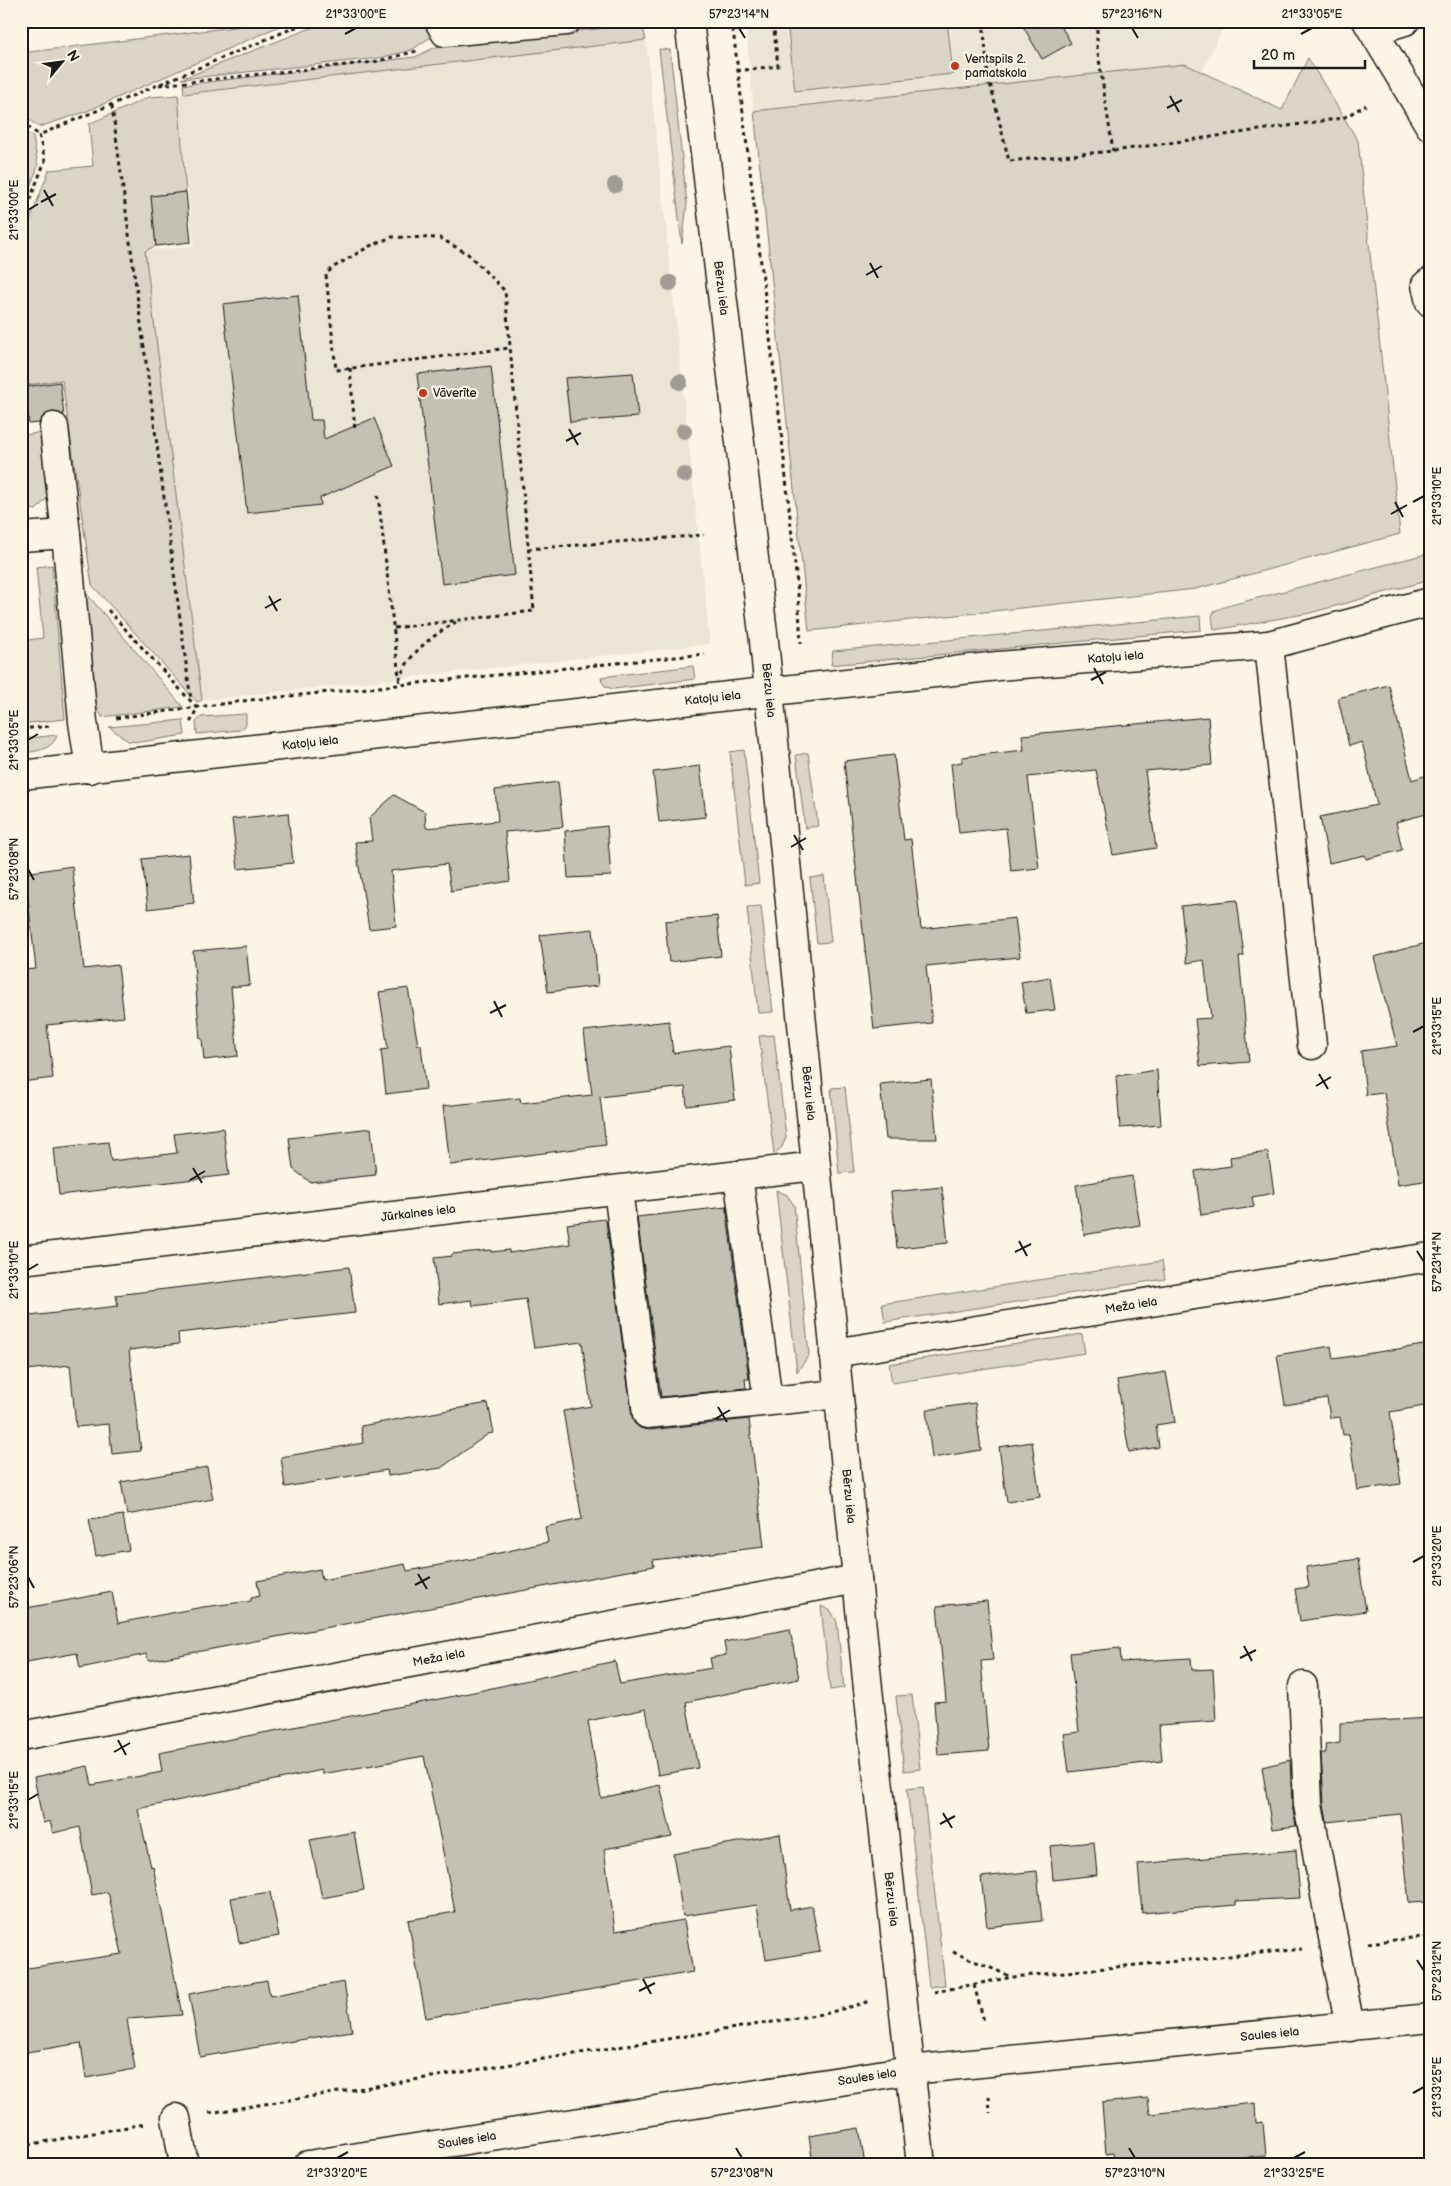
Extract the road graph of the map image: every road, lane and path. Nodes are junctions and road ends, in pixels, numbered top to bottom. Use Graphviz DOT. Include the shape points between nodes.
graph roads {
  1 [pos="310,21"];
  2 [pos="566,21"];
  3 [pos="689,21"];
  4 [pos="732,21"];
  5 [pos="772,21"];
  6 [pos="983,21"];
  7 [pos="1096,21"];
  8 [pos="1405,21"];
  9 [pos="1370,26"];
  10 [pos="442,27"];
  11 [pos="738,71"];
  12 [pos="156,86"];
  13 [pos="1366,104"];
  14 [pos="112,106"];
  15 [pos="21,122"];
  16 [pos="1430,126"];
  17 [pos="39,135"];
  18 [pos="1113,151"];
  19 [pos="21,222"];
  20 [pos="1430,282"];
  21 [pos="1430,302"];
  22 [pos="510,348"];
  23 [pos="350,368"];
  24 [pos="54,427"];
  25 [pos="355,431"];
  26 [pos="378,495"];
  27 [pos="66,534"];
  28 [pos="704,535"];
  29 [pos="21,536"];
  30 [pos="528,549"];
  31 [pos="1430,602"];
  32 [pos="107,609"];
  33 [pos="458,620"];
  34 [pos="394,628"];
  35 [pos="801,643"];
  36 [pos="1269,645"];
  37 [pos="705,654"];
  38 [pos="399,680"];
  39 [pos="400,685"];
  40 [pos="769,690"];
  41 [pos="191,701"];
  42 [pos="197,708"];
  43 [pos="83,722"];
  44 [pos="21,729"];
  45 [pos="187,730"];
  46 [pos="90,769"];
  47 [pos="21,776"];
  48 [pos="1312,1045"];
  49 [pos="816,1166"];
  50 [pos="738,1175"];
  51 [pos="618,1190"];
  52 [pos="1430,1257"];
  53 [pos="21,1260"];
  54 [pos="834,1352"];
  55 [pos="838,1394"];
  56 [pos="768,1401"];
  57 [pos="857,1579"];
  58 [pos="1303,1686"];
  59 [pos="21,1736"];
  60 [pos="1430,1936"];
  61 [pos="1333,1946"];
  62 [pos="953,1952"];
  63 [pos="1013,1977"];
  64 [pos="974,1985"];
  65 [pos="901,1997"];
  66 [pos="1430,2018"];
  67 [pos="984,2021"];
  68 [pos="1350,2027"];
  69 [pos="910,2070"];
  70 [pos="176,2118"];
  71 [pos="21,2146"];
  72 [pos="184,2165"];
  73 [pos="308,2165"];
  74 [pos="922,2165"];
  1 -- 12 [label="path"];
  2 -- 10 [label="street"];
  3 -- 40 [label="street, Bērzu iela"];
  4 -- 11 [label="path"];
  5 -- 11 [label="path" via="778,66"];
  6 -- 18 [label="path" via="988,75 1009,161"];
  7 -- 18 [label="path" via="1096,46"];
  8 -- 9 [label="street"];
  9 -- 16 [label="street"];
  10 -- 12 [label="path" via="415,53 374,62"];
  11 -- 35 [label="path" via="782,440"];
  12 -- 14 [label="path"];
  13 -- 18 [label="path" via="1343,118"];
  14 -- 17 [label="path"];
  14 -- 41 [label="path"];
  15 -- 17 [label="path"];
  17 -- 19 [label="path" via="45,160"];
  20 -- 21 [label="street" via="1426,285"];
  22 -- 23 [label="path"];
  22 -- 23 [label="path" via="505,291 468,254 440,238 392,238 370,246 332,268 326,275 336,370"];
  22 -- 30 [label="path"];
  23 -- 25 [label="path"];
  24 -- 27 [label="street"];
  26 -- 34 [label="path"];
  27 -- 29 [label="street"];
  27 -- 43 [label="street"];
  28 -- 30 [label="path"];
  30 -- 33 [label="path" via="534,611"];
  31 -- 36 [label="street, Katoļu iela"];
  32 -- 41 [label="path"];
  33 -- 34 [label="path"];
  33 -- 38 [label="path" via="415,652"];
  34 -- 38 [label="path"];
  36 -- 40 [label="street, Katoļu iela" via="998,666"];
  36 -- 48 [label="street"];
  37 -- 39 [label="path"];
  38 -- 39 [label="path"];
  39 -- 42 [label="path"];
  40 -- 46 [label="street, Katoļu iela"];
  40 -- 49 [label="street, Bērzu iela"];
  41 -- 42 [label="path"];
  42 -- 43 [label="path"];
  42 -- 45 [label="path"];
  43 -- 44 [label="path"];
  43 -- 46 [label="street"];
  46 -- 47 [label="street, Katoļu iela"];
  49 -- 50 [label="street, Jūrkalnes iela"];
  49 -- 54 [label="street, Bērzu iela"];
  50 -- 51 [label="street, Jūrkalnes iela"];
  50 -- 56 [label="street"];
  51 -- 53 [label="street, Jūrkalnes iela"];
  51 -- 56 [label="street" via="647,1414"];
  52 -- 54 [label="street, Meža iela"];
  54 -- 55 [label="street, Bērzu iela"];
  55 -- 56 [label="street"];
  55 -- 57 [label="street, Bērzu iela"];
  57 -- 59 [label="street, Meža iela"];
  57 -- 65 [label="street, Bērzu iela"];
  58 -- 61 [label="street" via="1308,1805"];
  60 -- 61 [label="path"];
  61 -- 63 [label="path"];
  61 -- 68 [label="street"];
  62 -- 63 [label="path"];
  63 -- 64 [label="path"];
  64 -- 65 [label="path"];
  64 -- 67 [label="path"];
  65 -- 69 [label="street, Bērzu iela"];
  65 -- 70 [label="path" via="862,2002 828,2013"];
  66 -- 68 [label="street, Saules iela"];
  68 -- 69 [label="street, Saules iela"];
  69 -- 73 [label="street, Saules iela"];
  69 -- 74 [label="street, Bērzu iela"];
  70 -- 71 [label="path"];
  70 -- 72 [label="street"];
}
